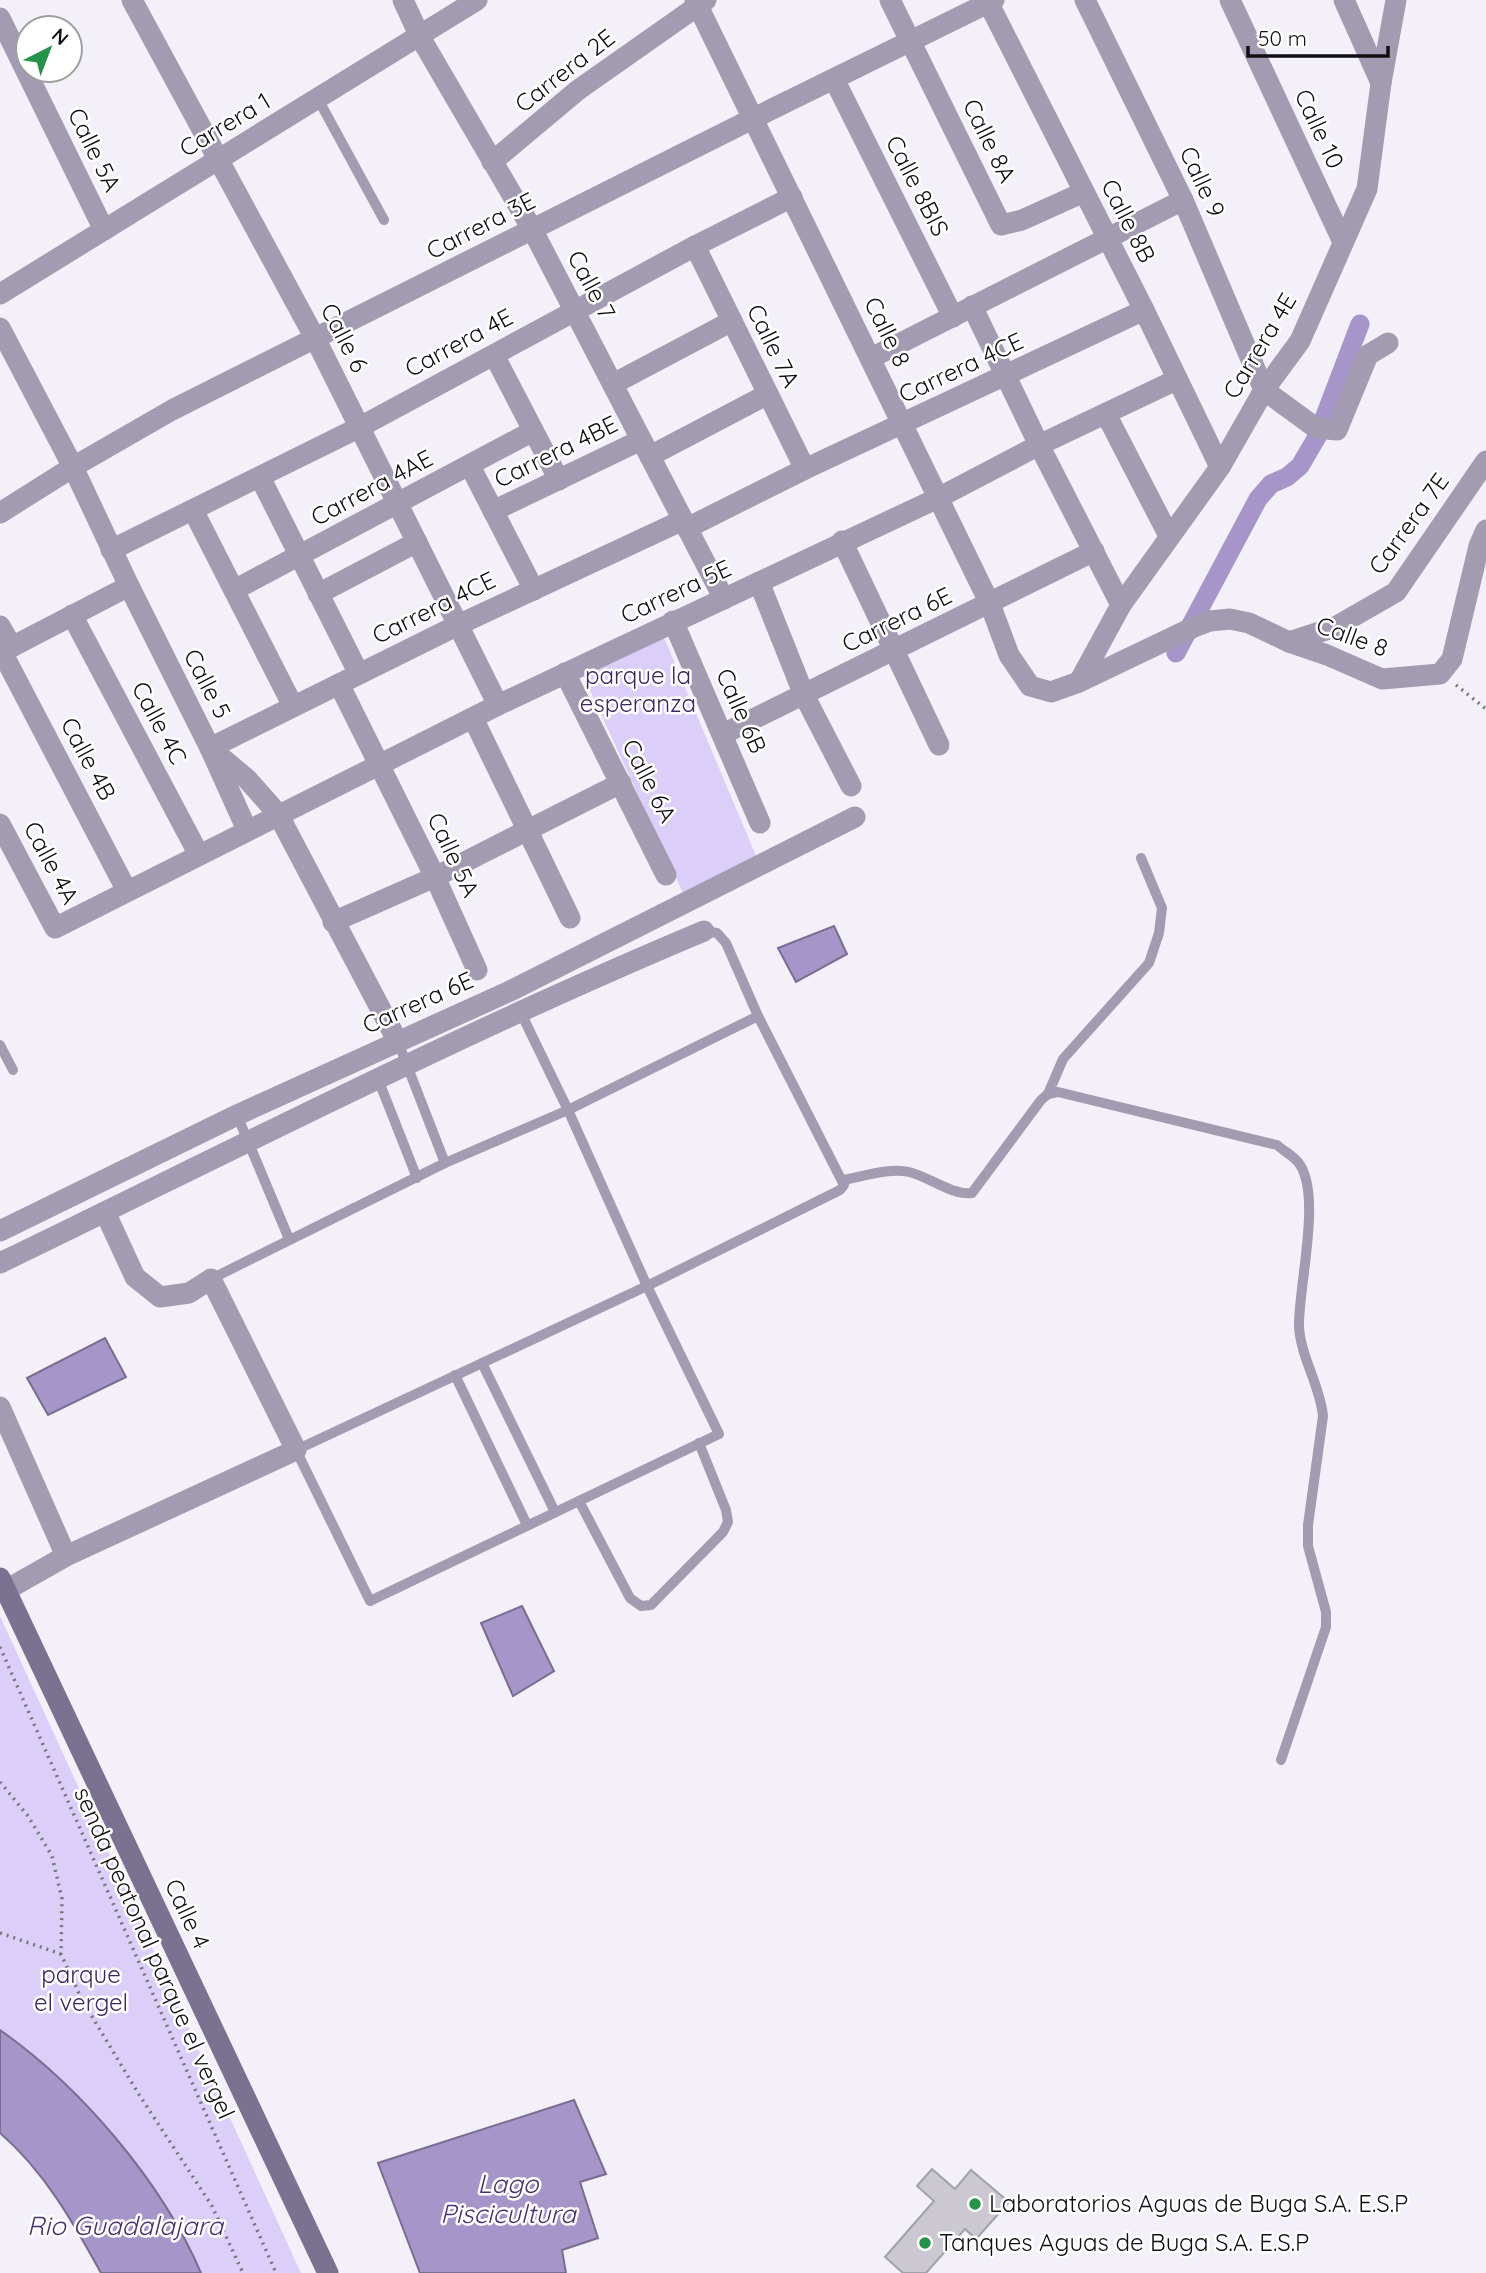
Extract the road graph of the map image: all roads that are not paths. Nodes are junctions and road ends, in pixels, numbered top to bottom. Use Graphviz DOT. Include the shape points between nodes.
graph roads {
  1 [pos="132,0"];
  2 [pos="402,0"];
  3 [pos="477,0"];
  4 [pos="890,0"];
  5 [pos="1085,0"];
  6 [pos="1230,0"];
  7 [pos="1344,0"];
  8 [pos="1396,0"];
  9 [pos="990,1"];
  10 [pos="699,2"];
  11 [pos="0,18"];
  12 [pos="420,37"];
  13 [pos="910,41"];
  14 [pos="834,79"];
  15 [pos="1381,83"];
  16 [pos="318,99"];
  17 [pos="754,118"];
  18 [pos="219,159"];
  19 [pos="492,162"];
  20 [pos="1084,192"];
  21 [pos="792,197"];
  22 [pos="1183,200"];
  23 [pos="384,220"];
  24 [pos="532,229"];
  25 [pos="104,230"];
  26 [pos="1107,238"];
  27 [pos="1343,242"];
  28 [pos="695,246"];
  29 [pos="0,294"];
  30 [pos="1144,310"];
  31 [pos="574,311"];
  32 [pos="962,312"];
  33 [pos="732,321"];
  34 [pos="0,328"];
  35 [pos="316,340"];
  36 [pos="1388,342"];
  37 [pos="494,355"];
  38 [pos="871,358"];
  39 [pos="1006,376"];
  40 [pos="1176,380"];
  41 [pos="613,384"];
  42 [pos="1264,390"];
  43 [pos="768,394"];
  44 [pos="1107,414"];
  45 [pos="902,424"];
  46 [pos="360,427"];
  47 [pos="533,431"];
  48 [pos="1039,445"];
  49 [pos="645,448"];
  50 [pos="1486,461"];
  51 [pos="470,466"];
  52 [pos="73,467"];
  53 [pos="1220,467"];
  54 [pos="805,469"];
  55 [pos="260,477"];
  56 [pos="559,480"];
  57 [pos="938,498"];
  58 [pos="398,504"];
  59 [pos="193,510"];
  60 [pos="493,512"];
  61 [pos="0,513"];
  62 [pos="685,524"];
  63 [pos="1486,530"];
  64 [pos="1169,536"];
  65 [pos="842,541"];
  66 [pos="417,542"];
  67 [pos="111,550"];
  68 [pos="1094,551"];
  69 [pos="299,556"];
  70 [pos="759,582"];
  71 [pos="129,586"];
  72 [pos="234,590"];
  73 [pos="534,590"];
  74 [pos="318,594"];
  75 [pos="724,599"];
  76 [pos="990,604"];
  77 [pos="1121,605"];
  78 [pos="72,615"];
  79 [pos="673,621"];
  80 [pos="458,625"];
  81 [pos="0,626"];
  82 [pos="1289,642"];
  83 [pos="5,650"];
  84 [pos="894,651"];
  85 [pos="565,673"];
  86 [pos="359,674"];
  87 [pos="1079,682"];
  88 [pos="339,684"];
  89 [pos="804,695"];
  90 [pos="498,705"];
  91 [pos="293,706"];
  92 [pos="473,718"];
  93 [pos="723,734"];
  94 [pos="939,745"];
  95 [pos="210,748"];
  96 [pos="380,764"];
  97 [pos="621,783"];
  98 [pos="851,786"];
  99 [pos="278,814"];
  100 [pos="855,817"];
  101 [pos="760,823"];
  102 [pos="0,824"];
  103 [pos="528,828"];
  104 [pos="247,830"];
  105 [pos="199,855"];
  106 [pos="1141,858"];
  107 [pos="666,875"];
  108 [pos="435,877"];
  109 [pos="127,891"];
  110 [pos="570,918"];
  111 [pos="333,922"];
  112 [pos="55,928"];
  113 [pos="704,932"];
  114 [pos="622,936"];
  115 [pos="634,961"];
  116 [pos="566,963"];
  117 [pos="477,970"];
  118 [pos="576,987"];
  119 [pos="510,990"];
  120 [pos="521,1013"];
  121 [pos="758,1016"];
  122 [pos="398,1042"];
  123 [pos="0,1045"];
  124 [pos="365,1056"];
  125 [pos="408,1066"];
  126 [pos="13,1070"];
  127 [pos="378,1079"];
  128 [pos="1048,1094"];
  129 [pos="568,1110"];
  130 [pos="237,1115"];
  131 [pos="249,1142"];
  132 [pos="445,1163"];
  133 [pos="116,1174"];
  134 [pos="416,1178"];
  135 [pos="843,1180"];
  136 [pos="127,1201"];
  137 [pos="105,1212"];
  138 [pos="25,1218"];
  139 [pos="0,1231"];
  140 [pos="289,1239"];
  141 [pos="37,1245"];
  142 [pos="0,1263"];
  143 [pos="211,1279"];
  144 [pos="647,1286"];
  145 [pos="482,1363"];
  146 [pos="455,1375"];
  147 [pos="0,1407"];
  148 [pos="699,1443"];
  149 [pos="296,1450"];
  150 [pos="579,1501"];
  151 [pos="555,1512"];
  152 [pos="527,1525"];
  153 [pos="66,1556"];
  154 [pos="3,1584"];
  155 [pos="1281,1760"];
  156 [pos="328,2273"];
  1 -- 18 [label="street, Calle 6"];
  2 -- 12 [label="street, Calle 7"];
  3 -- 12 [label="street, Carrera 1"];
  4 -- 13 [label="street, Calle 8A"];
  5 -- 22 [label="street, Calle 9"];
  6 -- 27 [label="street, Calle 10"];
  7 -- 15 [label="street"];
  8 -- 15 [label="street, Carrera 4E"];
  9 -- 13 [label="street, Carrera 3E"];
  9 -- 20 [label="street, Calle 8B"];
  10 -- 17 [label="street, Calle 8"];
  10 -- 19 [label="street, Carrera 2E" via="578,90"];
  11 -- 25 [label="street, Calle 5A"];
  12 -- 16 [label="street, Carrera 1"];
  12 -- 19 [label="street, Calle 7"];
  13 -- 14 [label="street, Carrera 3E"];
  13 -- 20 [label="street, Calle 8A" via="1002,225"];
  14 -- 17 [label="street, Carrera 3E"];
  14 -- 32 [label="street, Calle 8BIS"];
  15 -- 27 [label="street, Carrera 4E" via="1367,189"];
  16 -- 18 [label="street, Carrera 1"];
  16 -- 23 [label="lane"];
  17 -- 21 [label="street, Calle 8"];
  17 -- 24 [label="street, Carrera 3E"];
  18 -- 25 [label="street, Carrera 1"];
  18 -- 35 [label="street, Calle 6"];
  19 -- 24 [label="street, Calle 7"];
  20 -- 26 [label="street, Calle 8B"];
  21 -- 28 [label="street, Carrera 4E"];
  21 -- 38 [label="street, Calle 8"];
  22 -- 26 [label="street"];
  22 -- 42 [label="street, Calle 9"];
  24 -- 31 [label="street, Calle 7"];
  24 -- 35 [label="street, Carrera 3E"];
  25 -- 29 [label="street, Carrera 1"];
  26 -- 30 [label="street, Calle 8B"];
  26 -- 32 [label="street"];
  27 -- 42 [label="street, Carrera 4E" via="1300,341"];
  28 -- 31 [label="street, Carrera 4E"];
  28 -- 33 [label="street, Calle 7A"];
  30 -- 39 [label="street, Carrera 4CE"];
  30 -- 40 [label="street, Calle 8B"];
  31 -- 37 [label="street, Carrera 4E"];
  31 -- 41 [label="street, Calle 7"];
  32 -- 38 [label="street"];
  32 -- 39 [label="street"];
  33 -- 41 [label="street"];
  33 -- 43 [label="street, Calle 7A"];
  34 -- 52 [label="street, Calle 5"];
  35 -- 46 [label="street, Calle 6"];
  35 -- 52 [label="street, Carrera 3E" via="172,410"];
  36 -- 42 [label="street" via="1368,355 1327,429"];
  37 -- 46 [label="street, Carrera 4E"];
  37 -- 47 [label="street"];
  38 -- 45 [label="street, Calle 8"];
  39 -- 45 [label="street, Carrera 4CE"];
  39 -- 48 [label="street"];
  40 -- 44 [label="street, Carrera 5E"];
  40 -- 53 [label="street, Calle 8B"];
  41 -- 49 [label="street, Calle 7"];
  42 -- 53 [label="street, Carrera 4E"];
  43 -- 49 [label="street, Carrera 4BE"];
  43 -- 54 [label="street, Calle 7A"];
  44 -- 48 [label="street, Carrera 5E"];
  44 -- 64 [label="street"];
  45 -- 54 [label="street, Carrera 4CE"];
  45 -- 57 [label="street, Calle 8"];
  46 -- 55 [label="street, Carrera 4E"];
  46 -- 58 [label="street, Calle 6"];
  47 -- 51 [label="street, Carrera 4AE"];
  47 -- 56 [label="street"];
  48 -- 57 [label="street, Carrera 5E"];
  48 -- 68 [label="street"];
  49 -- 56 [label="street, Carrera 4BE"];
  49 -- 62 [label="street, Calle 7"];
  50 -- 82 [label="street, Carrera 7E" via="1396,592 1335,627"];
  51 -- 58 [label="street, Carrera 4AE"];
  51 -- 60 [label="street"];
  52 -- 61 [label="street, Carrera 3E"];
  52 -- 67 [label="street, Calle 5"];
  53 -- 64 [label="street, Carrera 4E"];
  54 -- 62 [label="street, Carrera 4CE"];
  55 -- 59 [label="street, Carrera 4E"];
  55 -- 69 [label="street"];
  56 -- 60 [label="street, Carrera 4BE"];
  57 -- 65 [label="street, Carrera 5E"];
  57 -- 76 [label="street, Calle 8"];
  58 -- 66 [label="street, Calle 6"];
  58 -- 69 [label="street, Carrera 4AE"];
  59 -- 67 [label="street, Carrera 4E"];
  59 -- 72 [label="street"];
  60 -- 73 [label="street"];
  62 -- 73 [label="street, Carrera 4CE"];
  62 -- 75 [label="street, Calle 7"];
  63 -- 82 [label="street, Calle 8" via="1452,659 1440,674 1381,679"];
  64 -- 77 [label="street, Carrera 4E"];
  65 -- 70 [label="street, Carrera 5E"];
  65 -- 84 [label="street"];
  66 -- 74 [label="street"];
  66 -- 80 [label="street, Calle 6"];
  67 -- 71 [label="street, Calle 5"];
  68 -- 76 [label="street, Carrera 6E"];
  68 -- 77 [label="street"];
  69 -- 72 [label="street, Carrera 4AE"];
  69 -- 74 [label="street"];
  70 -- 75 [label="street, Carrera 5E"];
  70 -- 89 [label="street"];
  71 -- 78 [label="street"];
  71 -- 95 [label="street, Calle 5"];
  72 -- 91 [label="street"];
  73 -- 80 [label="street, Carrera 4CE"];
  74 -- 86 [label="street"];
  75 -- 79 [label="street, Carrera 5E"];
  76 -- 84 [label="street, Carrera 6E"];
  76 -- 87 [label="street, Calle 8" via="1009,655 1030,686 1051,692"];
  77 -- 87 [label="street, Carrera 4E"];
  78 -- 83 [label="street"];
  78 -- 105 [label="street, Calle 4C"];
  79 -- 85 [label="street, Carrera 5E"];
  79 -- 93 [label="street, Calle 6B"];
  80 -- 86 [label="street, Carrera 4CE"];
  80 -- 90 [label="street, Calle 6"];
  81 -- 83 [label="street, Calle 4B"];
  82 -- 87 [label="street, Calle 8" via="1249,622 1210,621"];
  83 -- 109 [label="street, Calle 4B"];
  84 -- 89 [label="street, Carrera 6E"];
  84 -- 94 [label="street"];
  85 -- 90 [label="street, Carrera 5E"];
  85 -- 97 [label="street, Calle 6A"];
  86 -- 88 [label="street, Carrera 4CE"];
  88 -- 91 [label="street, Carrera 4CE"];
  88 -- 96 [label="street, Calle 5A"];
  89 -- 93 [label="street, Carrera 6E"];
  89 -- 98 [label="street"];
  90 -- 92 [label="street, Carrera 5E"];
  91 -- 95 [label="street, Carrera 4CE"];
  92 -- 96 [label="street, Carrera 5E"];
  92 -- 103 [label="street"];
  93 -- 101 [label="street, Calle 6B"];
  95 -- 99 [label="street, Calle 5" via="247,779"];
  95 -- 104 [label="street"];
  96 -- 99 [label="street, Carrera 5E"];
  96 -- 108 [label="street, Calle 5A"];
  97 -- 103 [label="street"];
  97 -- 107 [label="street, Calle 6A"];
  99 -- 104 [label="street, Carrera 5E"];
  99 -- 111 [label="street, Calle 5"];
  100 -- 114 [label="street, Carrera 6E"];
  102 -- 112 [label="street, Calle 4A"];
  103 -- 108 [label="street"];
  103 -- 110 [label="street"];
  104 -- 105 [label="street, Carrera 5E"];
  105 -- 109 [label="street, Carrera 5E"];
  106 -- 128 [label="lane" via="1161,908 1149,964 1063,1059"];
  108 -- 111 [label="street"];
  108 -- 117 [label="street, Calle 5A"];
  109 -- 112 [label="street, Carrera 5E"];
  111 -- 122 [label="street, Calle 5"];
  113 -- 115 [label="street"];
  113 -- 121 [label="lane" via="717,933 726,943"];
  114 -- 115 [label="street"];
  114 -- 116 [label="street, Carrera 6E"];
  115 -- 118 [label="street"];
  116 -- 118 [label="street"];
  116 -- 119 [label="street, Carrera 6E"];
  118 -- 120 [label="street"];
  119 -- 120 [label="lane"];
  119 -- 122 [label="street, Carrera 6E"];
  120 -- 125 [label="street"];
  120 -- 129 [label="lane"];
  121 -- 129 [label="lane"];
  121 -- 135 [label="lane"];
  122 -- 124 [label="street, Carrera 6E"];
  122 -- 125 [label="lane"];
  123 -- 126 [label="lane"];
  124 -- 127 [label="street"];
  124 -- 130 [label="street, Carrera 6E"];
  125 -- 127 [label="street"];
  125 -- 132 [label="lane"];
  127 -- 131 [label="street"];
  127 -- 134 [label="lane"];
  128 -- 135 [label="lane" via="972,1193 962,1194 901,1170"];
  128 -- 155 [label="lane" via="1058,1092 1277,1146 1299,1163 1310,1191 1299,1327 1323,1416 1308,1546 1326,1627"];
  129 -- 132 [label="lane"];
  129 -- 144 [label="lane"];
  130 -- 131 [label="lane"];
  130 -- 133 [label="street, Carrera 6E"];
  131 -- 136 [label="street"];
  131 -- 140 [label="lane"];
  132 -- 134 [label="lane"];
  133 -- 136 [label="street"];
  133 -- 138 [label="street, Carrera 6E"];
  134 -- 140 [label="lane"];
  135 -- 144 [label="lane" via="840,1190"];
  136 -- 137 [label="street"];
  137 -- 141 [label="street"];
  137 -- 143 [label="street" via="135,1277 160,1297 189,1293"];
  138 -- 139 [label="street, Carrera 6E"];
  138 -- 141 [label="street"];
  140 -- 143 [label="lane"];
  141 -- 142 [label="street"];
  143 -- 149 [label="street"];
  144 -- 145 [label="lane"];
  144 -- 148 [label="lane" via="719,1434"];
  145 -- 146 [label="lane"];
  145 -- 151 [label="lane"];
  146 -- 149 [label="lane"];
  146 -- 152 [label="lane"];
  147 -- 153 [label="street"];
  148 -- 150 [label="lane"];
  148 -- 150 [label="lane" via="728,1522 651,1605 641,1606 630,1598"];
  149 -- 152 [label="lane" via="370,1601"];
  149 -- 153 [label="street"];
  150 -- 151 [label="lane"];
  151 -- 152 [label="lane"];
  153 -- 154 [label="street"];
  154 -- 156 [label="street, Calle 4"];
}
